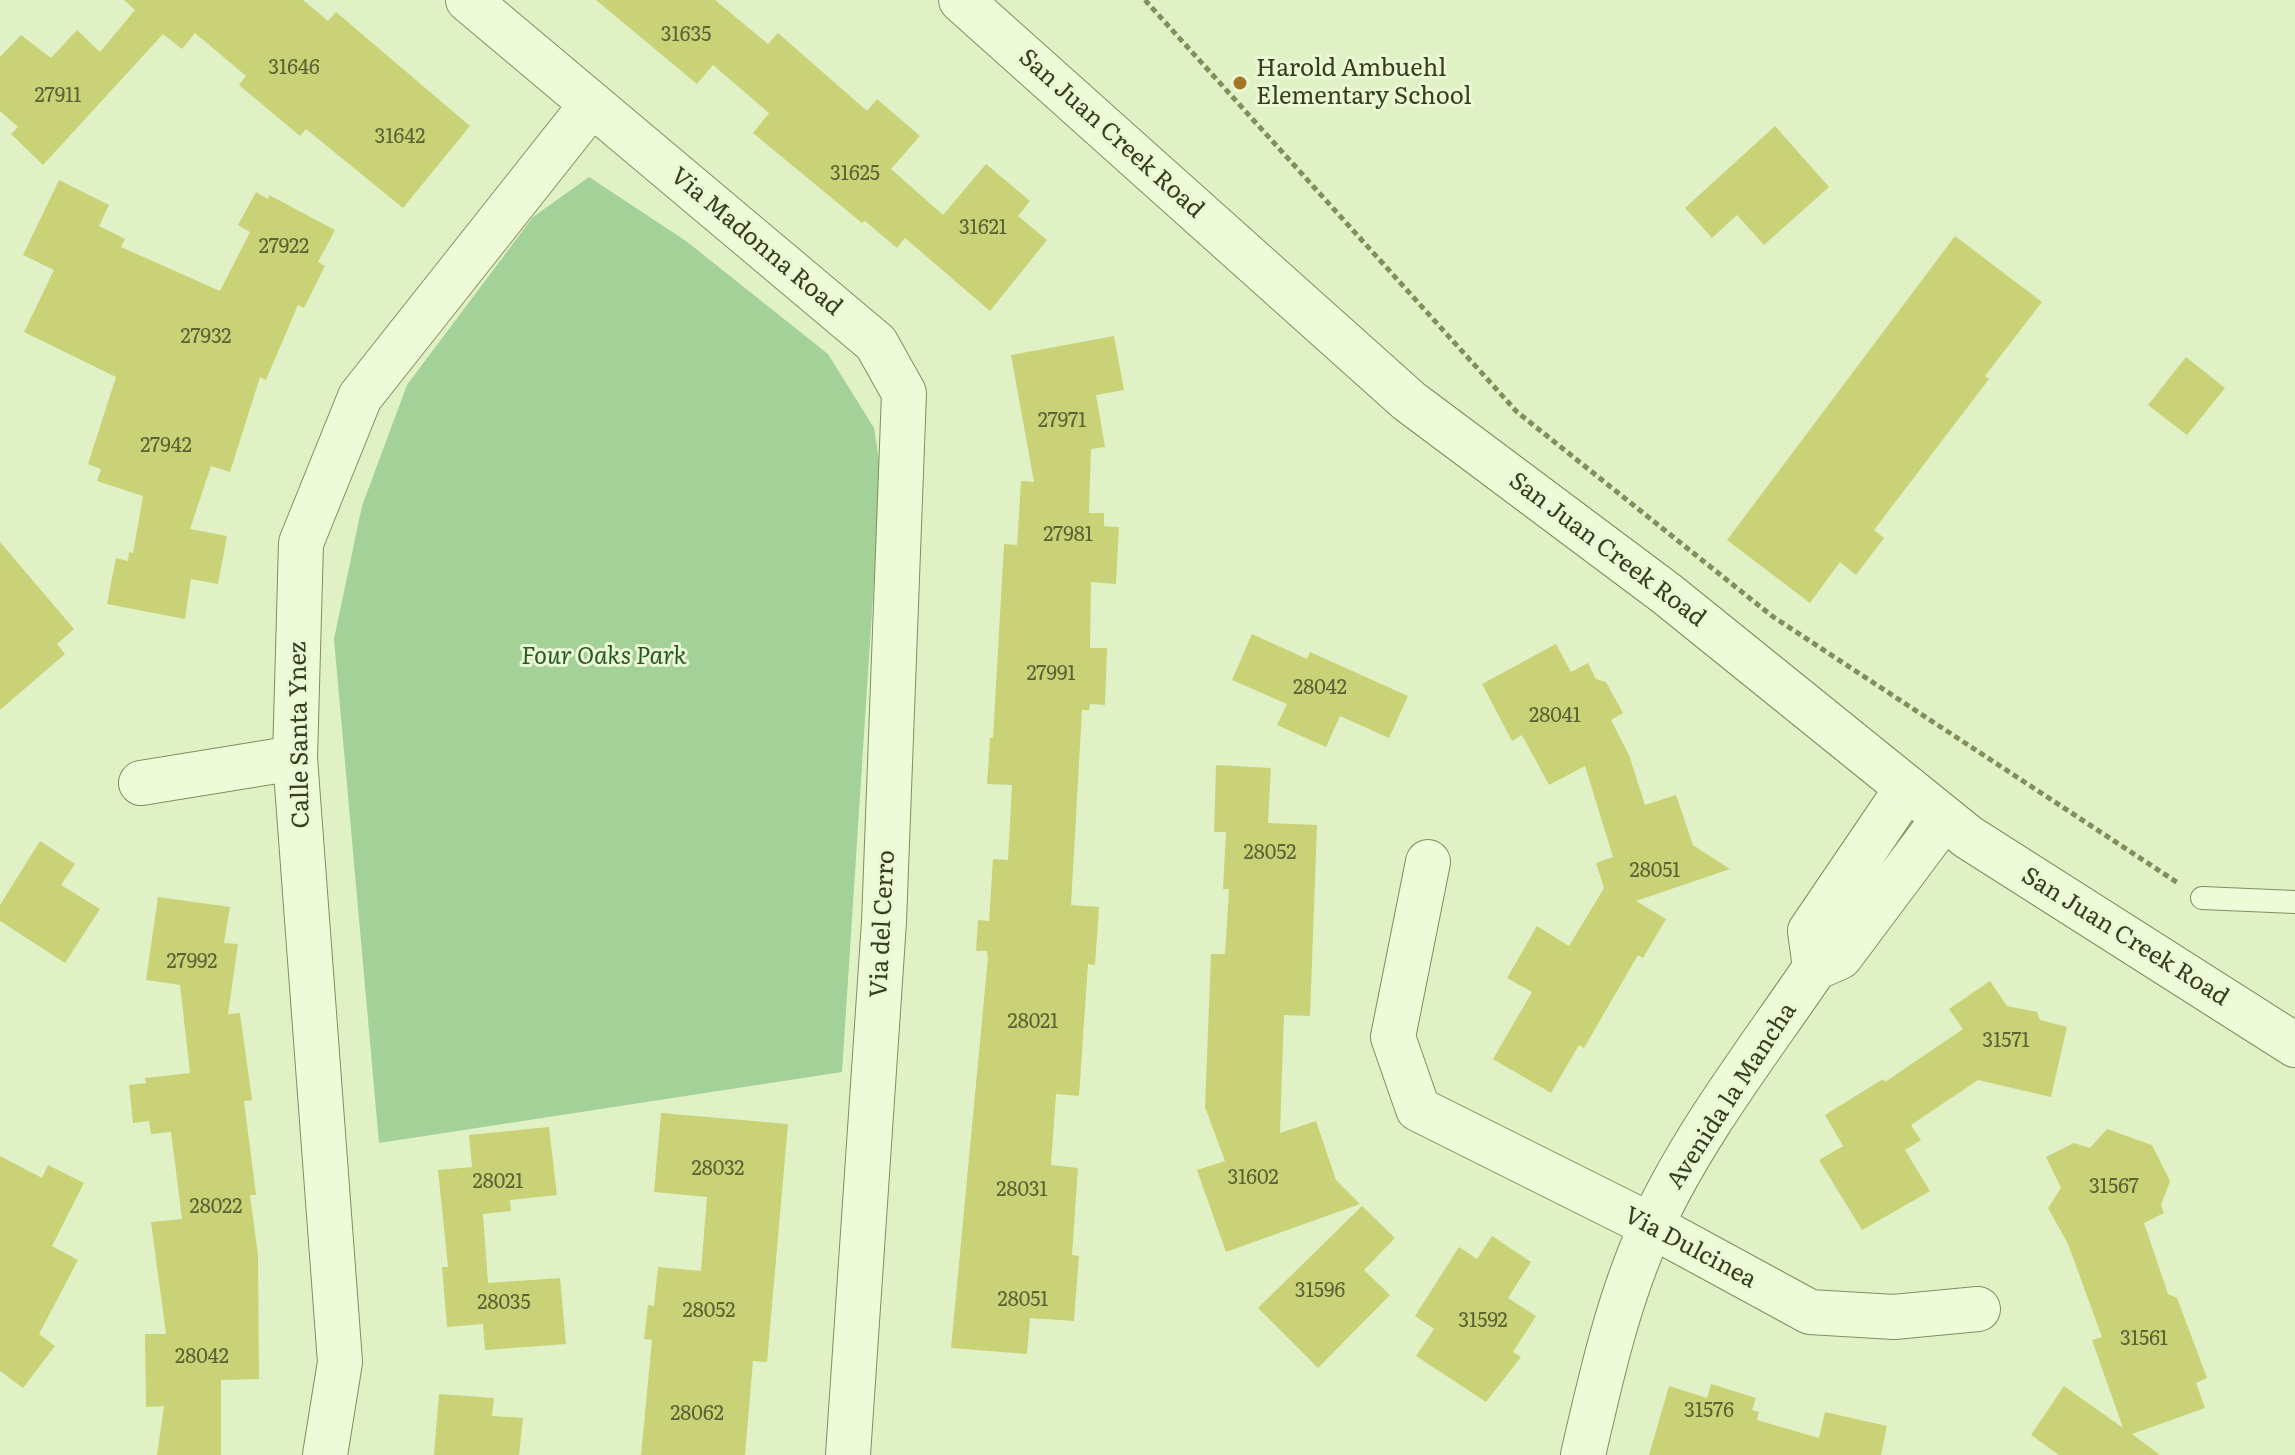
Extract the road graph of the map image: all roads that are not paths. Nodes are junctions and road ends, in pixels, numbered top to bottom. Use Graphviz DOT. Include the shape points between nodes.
graph roads {
  1 [pos="468,0"];
  2 [pos="961,0"];
  3 [pos="592,104"];
  4 [pos="904,393"];
  5 [pos="295,758"];
  6 [pos="141,783"];
  7 [pos="1907,788"];
  8 [pos="1944,818"];
  9 [pos="1428,862"];
  10 [pos="2202,898"];
  11 [pos="2295,902"];
  12 [pos="1815,968"];
  13 [pos="2295,1045"];
  14 [pos="1652,1226"];
  15 [pos="1978,1309"];
  16 [pos="325,1455"];
  17 [pos="848,1455"];
  18 [pos="1583,1455"];
  1 -- 3 [label="street, Via Madonna Road"];
  2 -- 7 [label="street, San Juan Creek Road" via="1409,401 1667,594"];
  3 -- 4 [label="street, Via Madonna Road" via="876,343"];
  3 -- 5 [label="street, Calle Santa Ynez" via="360,397 301,543"];
  4 -- 17 [label="street, Via del Cerro" via="884,922"];
  5 -- 6 [label="street"];
  5 -- 16 [label="street, Calle Santa Ynez" via="340,1362"];
  7 -- 8 [label="street, San Juan Creek Road"];
  7 -- 12 [label="street" via="1810,931"];
  8 -- 12 [label="street, Avenida la Mancha" via="1840,957"];
  8 -- 13 [label="street, San Juan Creek Road"];
  9 -- 14 [label="street, Via Dulcinea" via="1393,1037 1418,1109"];
  10 -- 11 [label="lane"];
  12 -- 14 [label="street, Avenida la Mancha" via="1700,1137"];
  14 -- 15 [label="street, Via Dulcinea" via="1810,1312 1894,1317"];
  14 -- 18 [label="street, Avenida la Mancha" via="1614,1324"];
}
